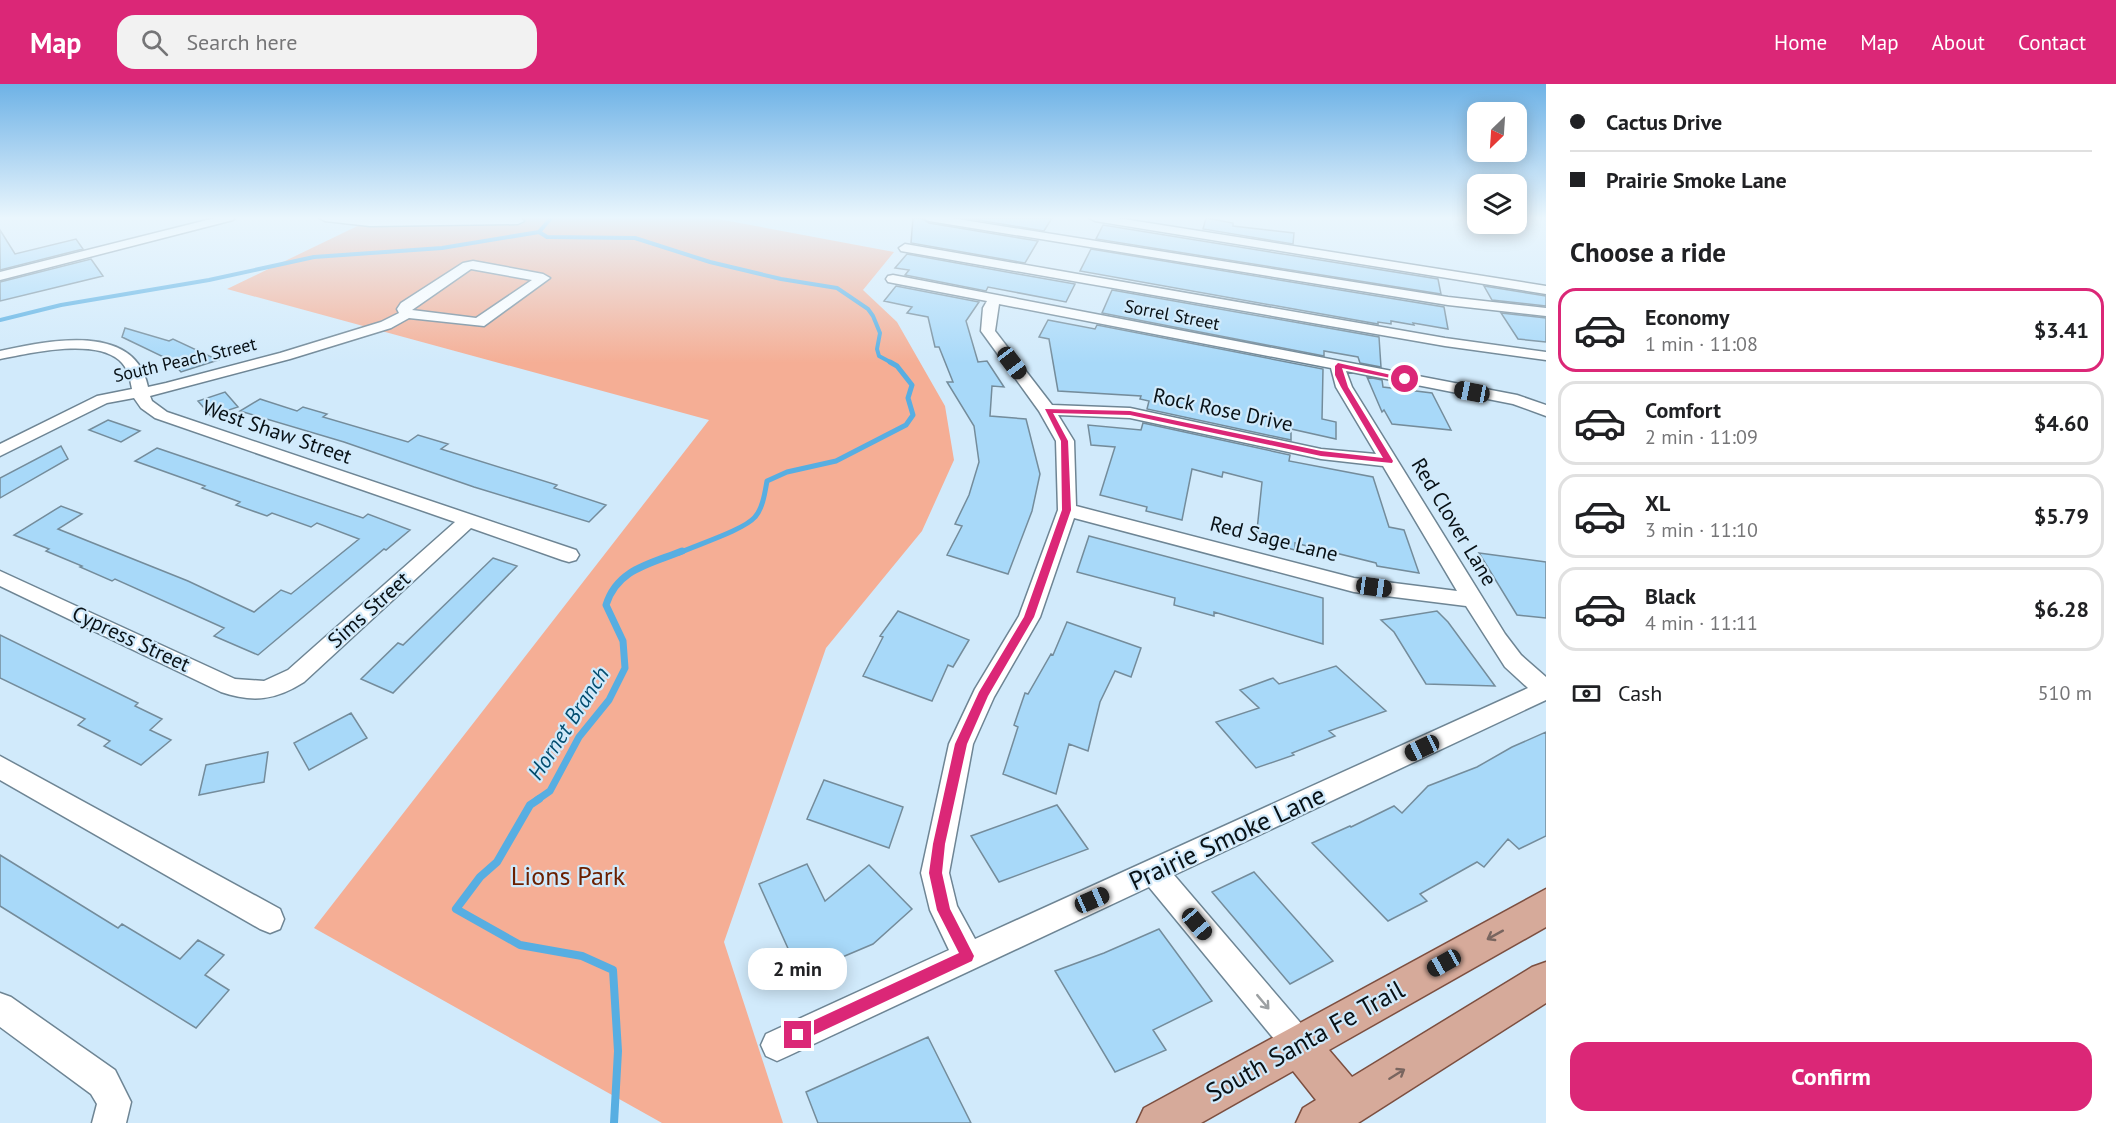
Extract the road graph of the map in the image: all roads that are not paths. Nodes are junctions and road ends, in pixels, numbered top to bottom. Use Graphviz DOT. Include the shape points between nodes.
graph roads {
  1 [pos="38,266"];
  2 [pos="466,266"];
  3 [pos="481,266"];
  4 [pos="1101,266"];
  5 [pos="1142,266"];
  6 [pos="1399,266"];
  7 [pos="0,276"];
  8 [pos="893,279"];
  9 [pos="1546,290"];
  10 [pos="995,299"];
  11 [pos="1546,312"];
  12 [pos="407,314"];
  13 [pos="0,355"];
  14 [pos="1546,356"];
  15 [pos="1338,366"];
  16 [pos="141,393"];
  17 [pos="1047,410"];
  18 [pos="1546,411"];
  19 [pos="0,451"];
  20 [pos="1389,461"];
  21 [pos="1067,510"];
  22 [pos="468,520"];
  23 [pos="569,555"];
  24 [pos="0,578"];
  25 [pos="1473,600"];
  26 [pos="1546,690"];
  27 [pos="264,692"];
  28 [pos="0,767"];
  29 [pos="1154,872"];
  30 [pos="1546,907"];
  31 [pos="270,919"];
  32 [pos="968,956"];
  33 [pos="1546,981"];
  34 [pos="0,1008"];
  35 [pos="777,1045"];
  36 [pos="1299,1045"];
  37 [pos="1332,1114"];
  38 [pos="109,1123"];
  39 [pos="1159,1123"];
  1 -- 7 [label="street"];
  2 -- 12 [label="street" via="406,306"];
  3 -- 12 [label="street" via="543,278 478,323"];
  4 -- 14 [label="street" via="1445,342"];
  5 -- 11 [label="street"];
  6 -- 9 [label="street"];
  8 -- 10 [label="street, Sorrel Street"];
  10 -- 15 [label="street, Sorrel Street"];
  10 -- 17 [label="street" via="988,331"];
  12 -- 16 [label="street, South Peach Street" via="386,325"];
  13 -- 16 [label="street, West Shaw Street" via="52,346 105,348 128,359"];
  15 -- 18 [label="street, Sorrel Street" via="1517,400"];
  15 -- 20 [label="street, Red Clover Lane" via="1344,387"];
  16 -- 19 [label="street, South Peach Street" via="86,406"];
  16 -- 22 [label="street, West Shaw Street" via="148,409 179,422"];
  17 -- 20 [label="street, Rock Rose Drive" via="1130,413 1321,454"];
  17 -- 21 [label="street" via="1065,441"];
  20 -- 25 [label="street, Red Clover Lane"];
  21 -- 25 [label="street, Red Sage Lane" via="1354,585"];
  21 -- 32 [label="street" via="1029,617 983,695 961,744 946,810 935,873 944,910"];
  22 -- 23 [label="street, West Shaw Street"];
  22 -- 27 [label="street, Sims Street" via="296,676"];
  24 -- 27 [label="street, Cypress Street" via="229,686"];
  25 -- 26 [label="street, Red Clover Lane" via="1513,661"];
  26 -- 29 [label="street, Prairie Smoke Lane"];
  28 -- 31 [label="street"];
  29 -- 32 [label="street, Prairie Smoke Lane"];
  29 -- 36 [label="street, one-way"];
  30 -- 36 [label="main road, South Santa Fe Trail, one-way"];
  32 -- 35 [label="street, Prairie Smoke Lane"];
  37 -- 33 [label="main road, one-way"];
  34 -- 38 [label="street" via="104,1082 114,1102"];
  36 -- 37 [label="main road"];
  36 -- 39 [label="main road, South Santa Fe Trail"];
}
